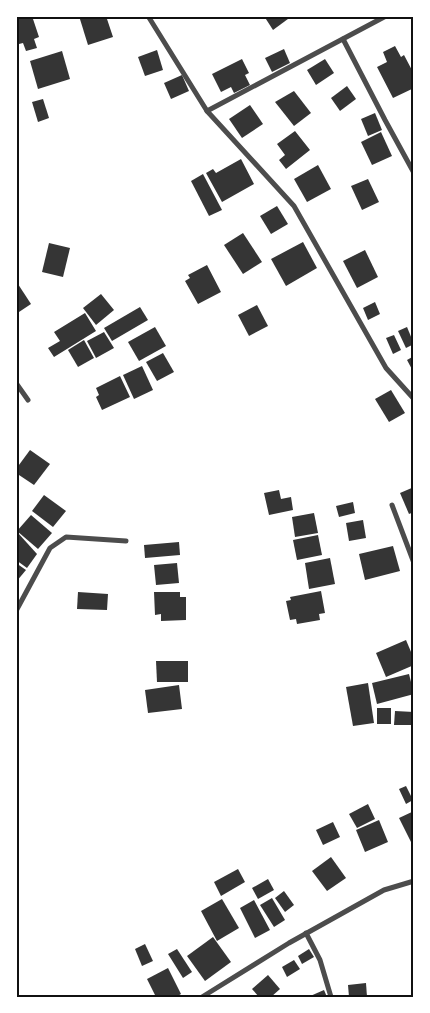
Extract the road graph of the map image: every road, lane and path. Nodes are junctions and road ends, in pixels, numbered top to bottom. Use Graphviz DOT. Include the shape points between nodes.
graph roads {
  1 [pos="148,16"];
  2 [pos="386,16"];
  3 [pos="343,39"];
  4 [pos="207,111"];
  5 [pos="414,173"];
  6 [pos="16,383"];
  7 [pos="414,399"];
  8 [pos="28,400"];
  9 [pos="392,505"];
  10 [pos="126,541"];
  11 [pos="414,563"];
  12 [pos="16,611"];
  13 [pos="414,881"];
  14 [pos="306,933"];
  15 [pos="202,997"];
  16 [pos="331,997"];
  1 -- 4 [label="street"];
  2 -- 3 [label="street"];
  3 -- 4 [label="street"];
  3 -- 5 [label="street"];
  4 -- 7 [label="street" via="294,206 386,368"];
  6 -- 8 [label="street"];
  9 -- 11 [label="street"];
  10 -- 12 [label="street" via="66,537 58,541 50,548"];
  13 -- 14 [label="street" via="384,890"];
  14 -- 15 [label="street"];
  14 -- 16 [label="street" via="320,960"];
}
